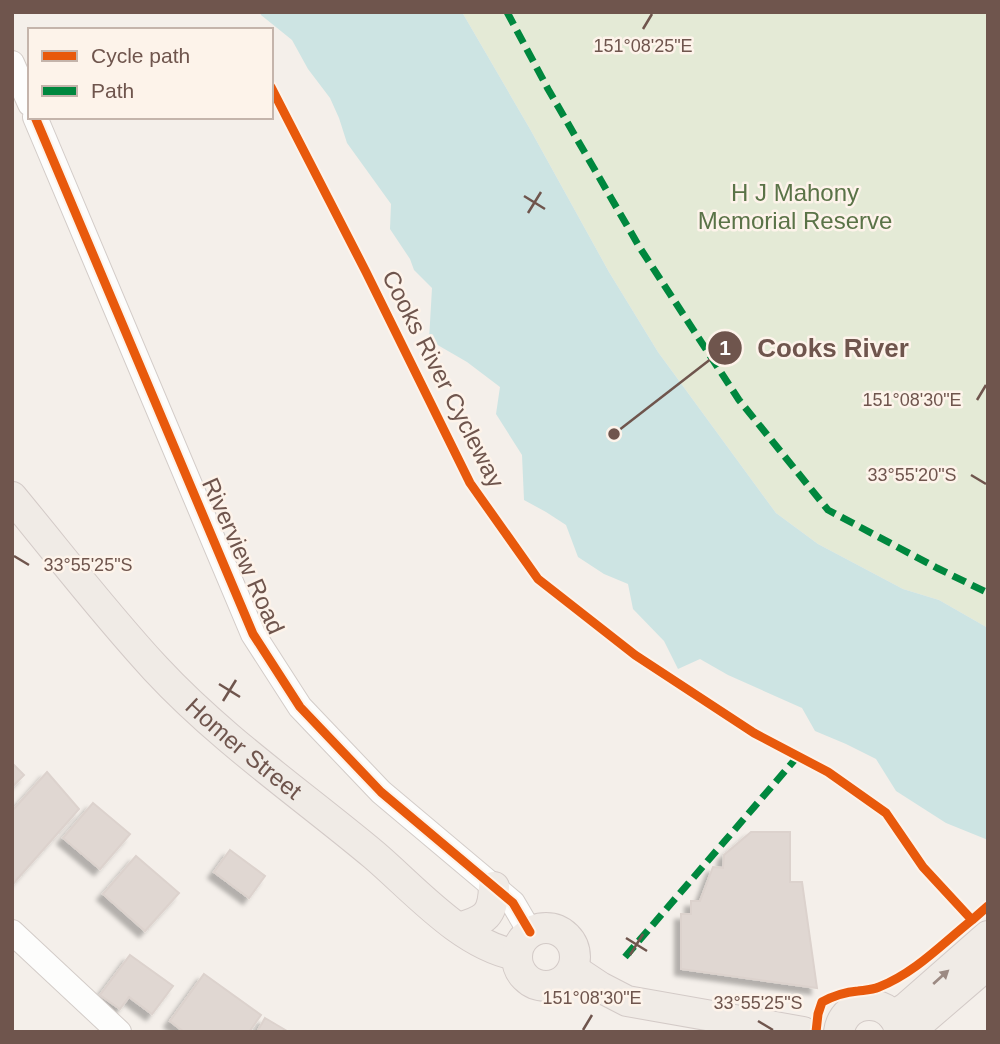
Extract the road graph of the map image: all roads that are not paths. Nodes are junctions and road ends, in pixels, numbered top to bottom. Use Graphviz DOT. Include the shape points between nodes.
graph roads {
  1 [pos="12,63"];
  2 [pos="28,99"];
  3 [pos="36,119"];
  4 [pos="12,497"];
  5 [pos="494,887"];
  6 [pos="459,928"];
  7 [pos="12,932"];
  8 [pos="988,936"];
  9 [pos="523,943"];
  10 [pos="988,964"];
  11 [pos="573,969"];
  12 [pos="901,1027"];
  13 [pos="119,1032"];
  14 [pos="803,1032"];
  15 [pos="839,1032"];
  1 -- 2 [label="street"];
  3 -- 5 [label="street, Riverview Road" via="253,634 300,707 381,792"];
  4 -- 6 [label="main road, Homer Street" via="156,670 215,726"];
  5 -- 6 [label="main road" via="490,911 483,919"];
  5 -- 9 [label="street, Riverview Road" via="513,903"];
  6 -- 9 [label="main road, Homer Street" via="504,953"];
  7 -- 13 [label="street"];
  12 -- 8 [label="main road, one-way" via="906,1008"];
  9 -- 11 [label="main road" via="539,928 557,930 571,942"];
  9 -- 11 [label="main road" via="517,966 529,982 545,987 562,982"];
  10 -- 12 [label="main road"];
  11 -- 14 [label="main road" via="627,1000"];
  12 -- 15 [label="main road" via="887,1010 859,1006 850,1010"];
}
